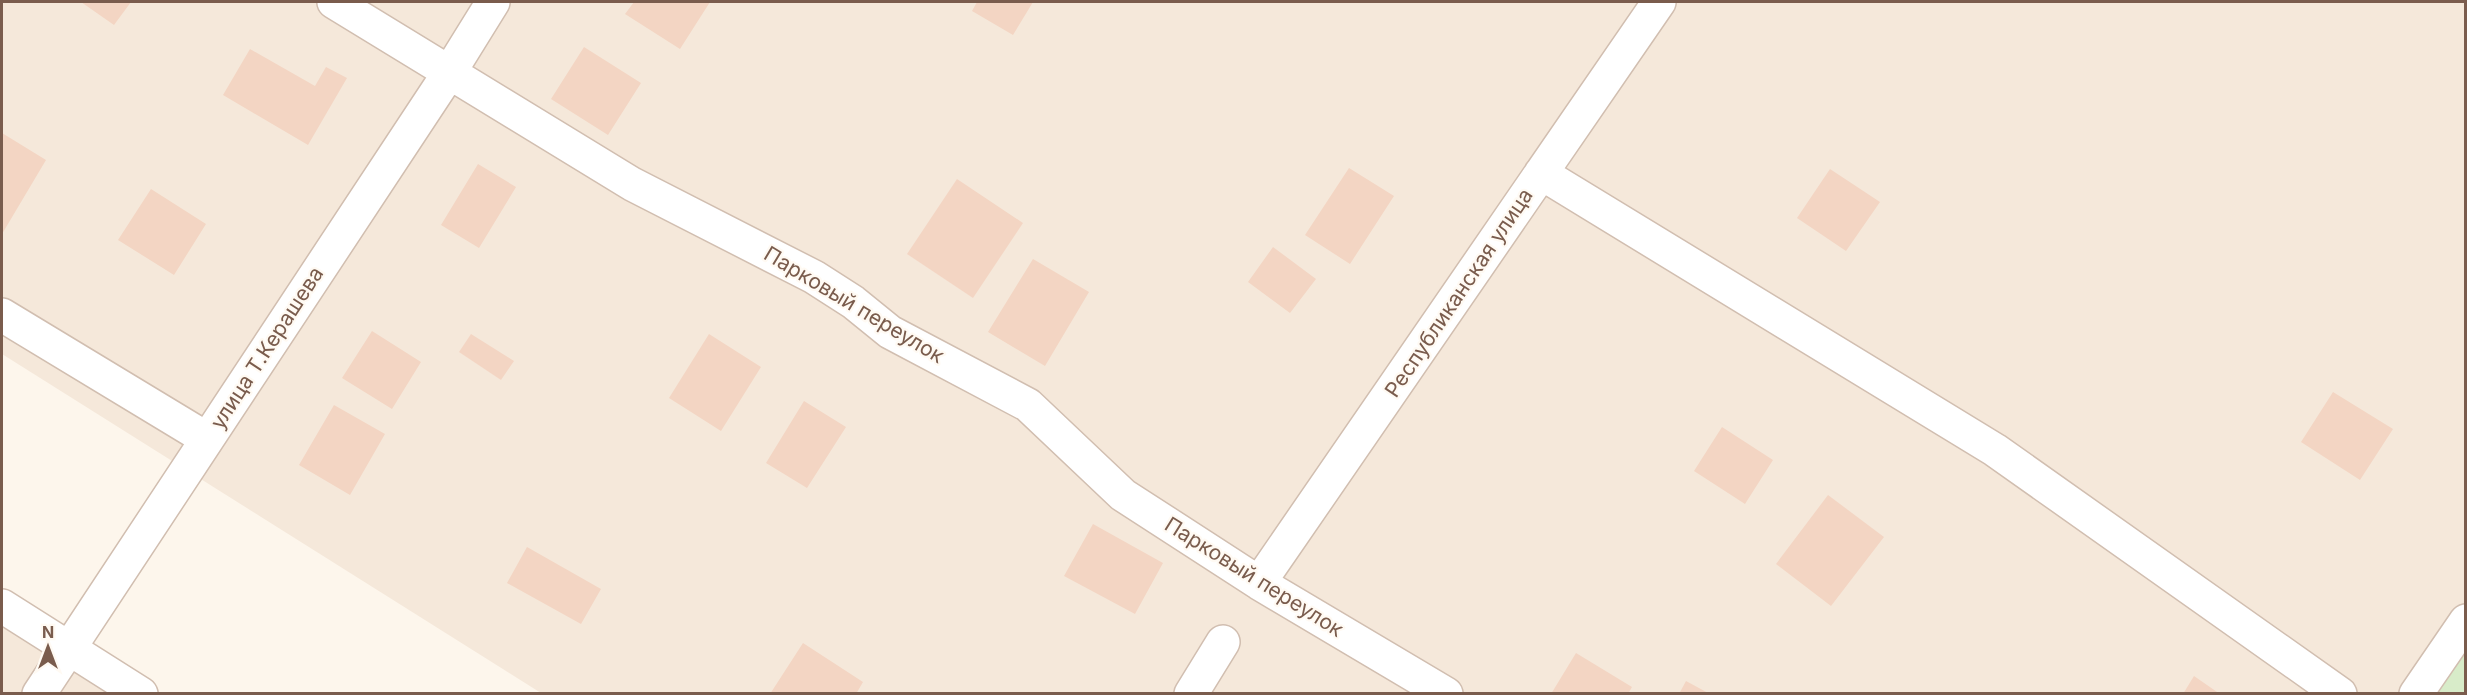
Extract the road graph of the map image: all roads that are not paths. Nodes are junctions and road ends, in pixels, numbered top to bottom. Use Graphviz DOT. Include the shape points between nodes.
graph roads {
  1 [pos="334,2"];
  2 [pos="493,2"];
  3 [pos="1659,2"];
  4 [pos="449,73"];
  5 [pos="1541,173"];
  6 [pos="2,315"];
  7 [pos="207,439"];
  8 [pos="1259,584"];
  9 [pos="2,606"];
  10 [pos="2466,621"];
  11 [pos="1223,642"];
  12 [pos="68,647"];
  13 [pos="39,693"];
  14 [pos="141,693"];
  15 [pos="1191,693"];
  16 [pos="1446,693"];
  17 [pos="2340,693"];
  18 [pos="2416,693"];
  1 -- 4 [label="street, Парковый переулок"];
  2 -- 4 [label="street, улица Т.Керашева"];
  3 -- 5 [label="street, Республиканская улица"];
  4 -- 7 [label="street, улица Т.Керашева"];
  4 -- 8 [label="street, Парковый переулок" via="632,184 814,277 890,332 1028,405 1124,495"];
  5 -- 8 [label="street, Республиканская улица"];
  5 -- 17 [label="street" via="1995,450"];
  6 -- 7 [label="street"];
  7 -- 12 [label="street, улица Т.Керашева"];
  8 -- 16 [label="street, Парковый переулок"];
  9 -- 12 [label="street"];
  10 -- 18 [label="street"];
  11 -- 15 [label="street"];
  12 -- 13 [label="street, улица Т.Керашева"];
  12 -- 14 [label="street"];
}
